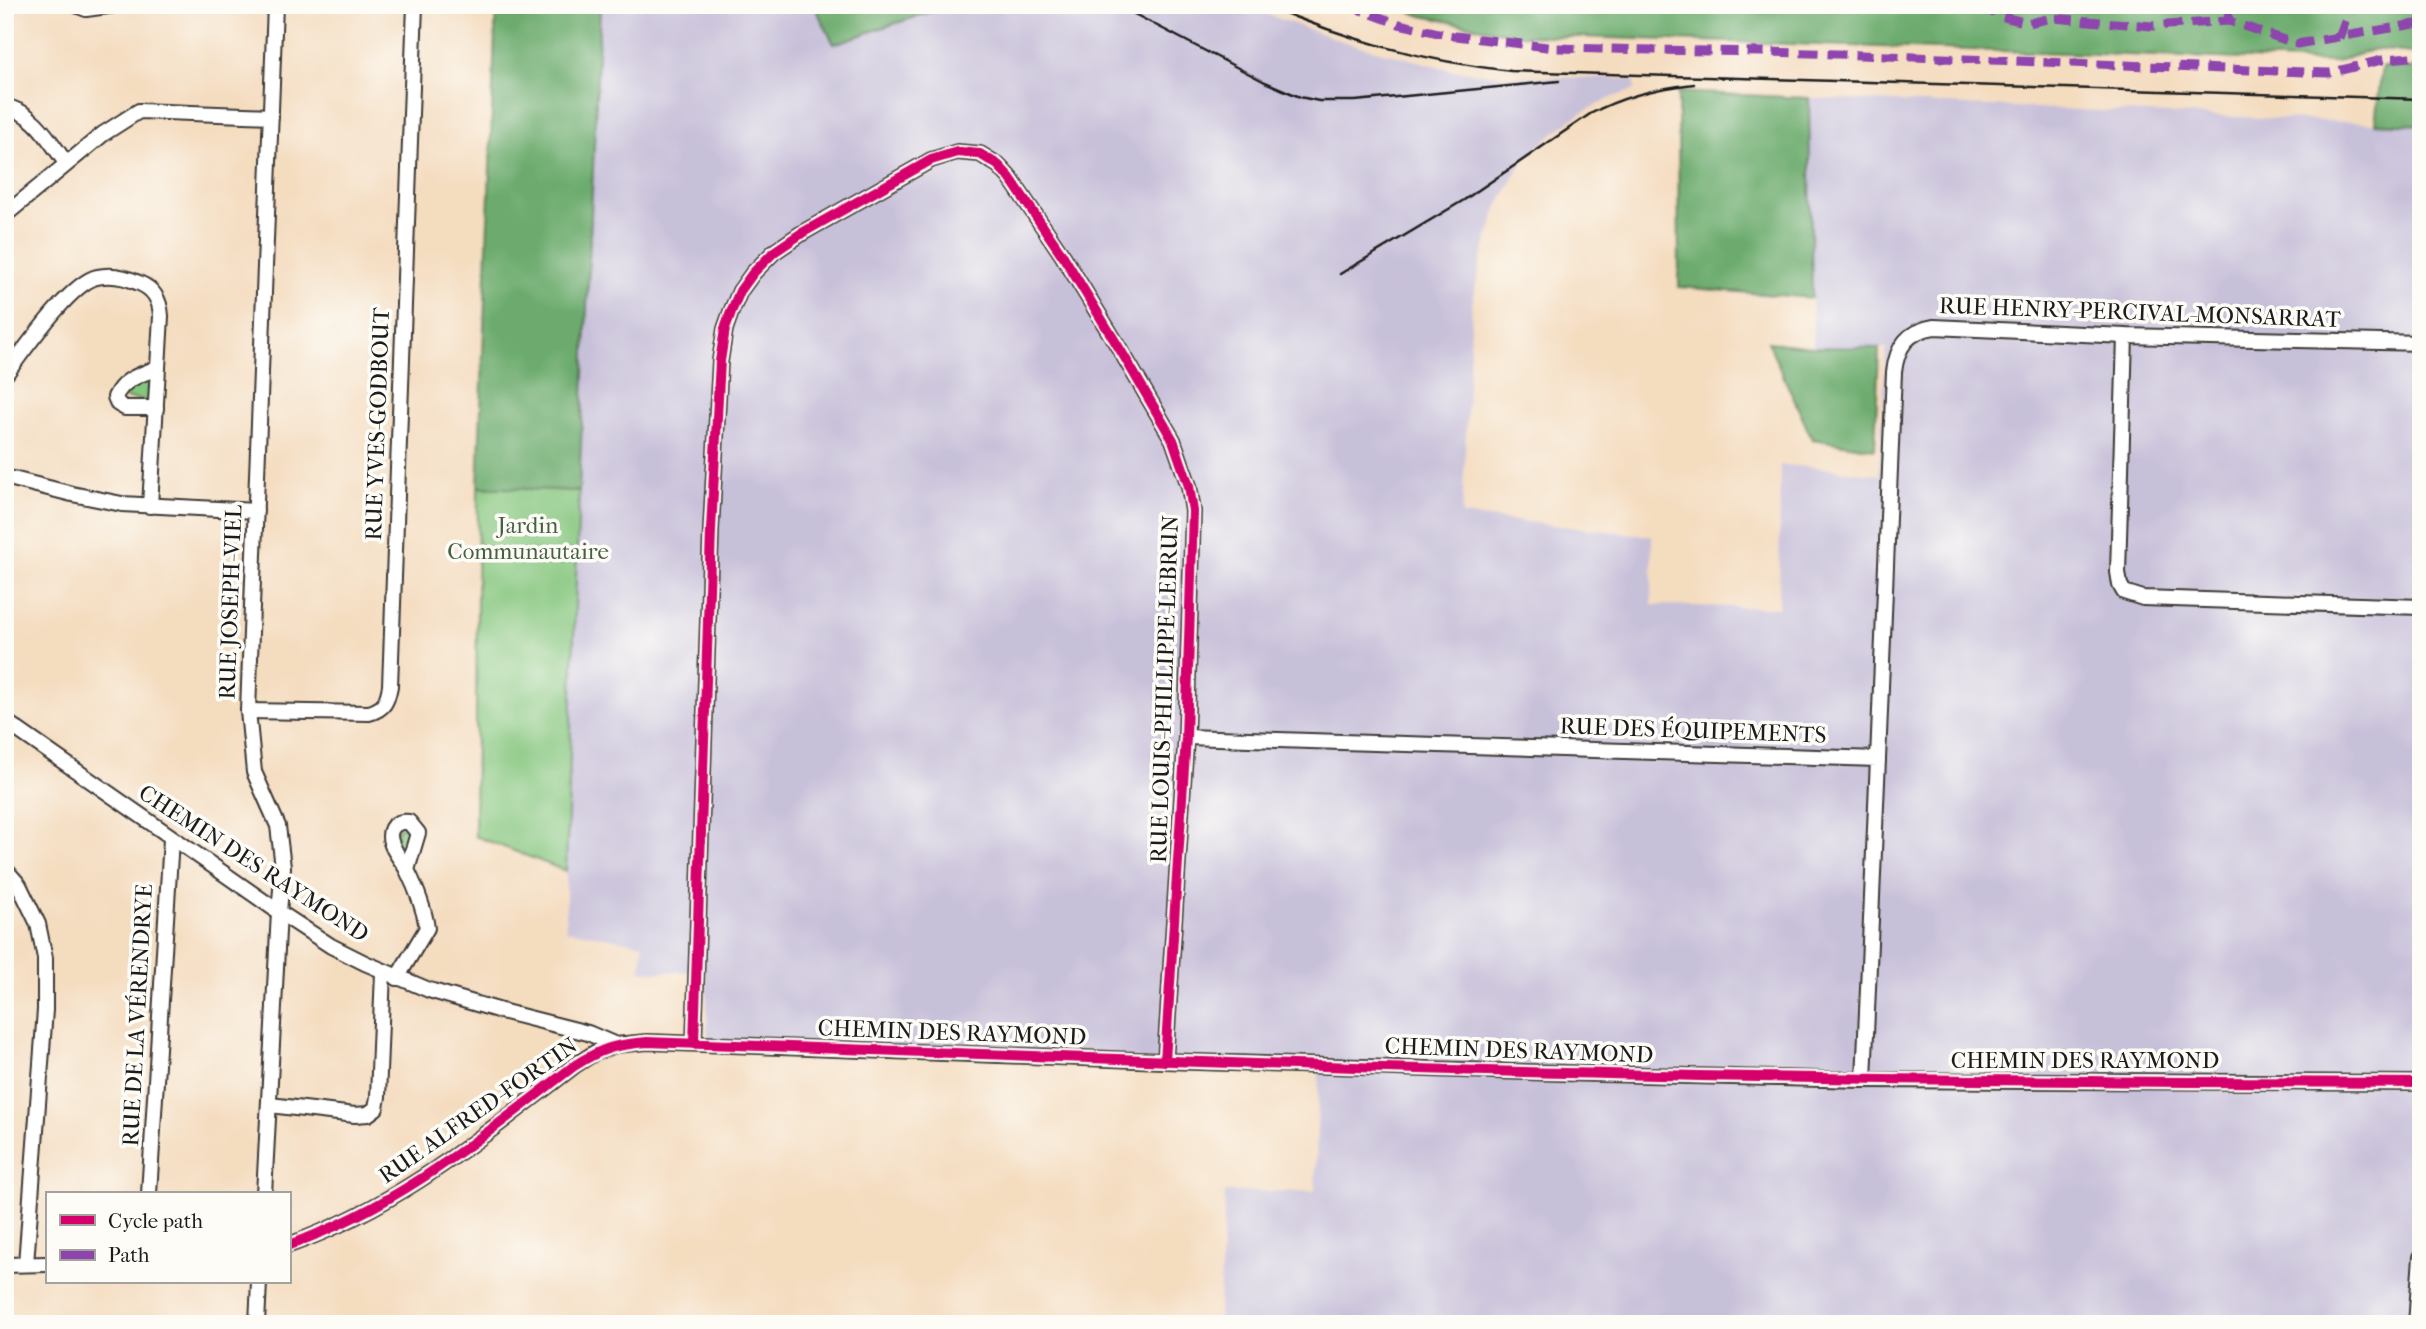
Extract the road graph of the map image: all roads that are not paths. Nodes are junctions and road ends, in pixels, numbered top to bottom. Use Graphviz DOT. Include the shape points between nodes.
graph roads {
  1 [pos="76,5"];
  2 [pos="115,5"];
  3 [pos="275,5"];
  4 [pos="415,5"];
  5 [pos="5,107"];
  6 [pos="271,116"];
  7 [pos="66,163"];
  8 [pos="5,215"];
  9 [pos="2125,335"];
  10 [pos="2421,343"];
  11 [pos="157,368"];
  12 [pos="5,375"];
  13 [pos="156,408"];
  14 [pos="5,477"];
  15 [pos="150,506"];
  16 [pos="256,511"];
  17 [pos="2421,607"];
  18 [pos="248,710"];
  19 [pos="5,721"];
  20 [pos="1185,737"];
  21 [pos="1878,759"];
  22 [pos="171,839"];
  23 [pos="5,869"];
  24 [pos="407,870"];
  25 [pos="279,912"];
  26 [pos="390,975"];
  27 [pos="694,1043"];
  28 [pos="616,1045"];
  29 [pos="1165,1062"];
  30 [pos="1864,1080"];
  31 [pos="2421,1083"];
  32 [pos="270,1105"];
  33 [pos="149,1192"];
  34 [pos="264,1192"];
  35 [pos="290,1245"];
  36 [pos="2421,1258"];
  37 [pos="26,1264"];
  38 [pos="46,1264"];
  39 [pos="5,1265"];
  40 [pos="259,1284"];
  41 [pos="257,1324"];
  42 [pos="2416,1324"];
  1 -- 2 [label="street" via="86,9"];
  3 -- 6 [label="street, RUE JOSEPH-VIEL"];
  4 -- 18 [label="street, RUE YVES-GODBOUT" via="387,701 380,710 369,713"];
  5 -- 7 [label="street" via="33,120"];
  6 -- 7 [label="street" via="139,111"];
  6 -- 16 [label="street, RUE JOSEPH-VIEL"];
  7 -- 8 [label="street"];
  9 -- 10 [label="street, RUE HENRY-PERCIVAL-MONSARRAT"];
  9 -- 17 [label="street" via="2118,572 2124,592 2143,598"];
  9 -- 21 [label="street, RUE HENRY-PERCIVAL-MONSARRAT" via="1934,327 1921,329 1902,344 1896,356 1892,400"];
  11 -- 12 [label="street" via="160,304 146,286 112,275 95,277 68,295"];
  11 -- 13 [label="street"];
  11 -- 13 [label="street" via="132,377 115,397 125,408"];
  13 -- 15 [label="street"];
  14 -- 15 [label="street" via="98,500"];
  15 -- 16 [label="street"];
  16 -- 18 [label="street, RUE JOSEPH-VIEL"];
  18 -- 25 [label="street, RUE JOSEPH-VIEL" via="254,772 278,826 283,867"];
  19 -- 22 [label="street, CHEMIN DES RAYMOND"];
  20 -- 21 [label="street, RUE DES ÉQUIPEMENTS"];
  20 -- 27 [label="street, RUE LOUIS-PHILLIPPE-LEBRUN" via="1194,511 1173,440 1063,256 1010,178 980,154 957,152 931,160 774,252 740,291 725,330 711,530"];
  20 -- 29 [label="street, RUE LOUIS-PHILLIPPE-LEBRUN"];
  21 -- 30 [label="street"];
  22 -- 25 [label="street, CHEMIN DES RAYMOND"];
  22 -- 33 [label="street, RUE DE LA VÉRENDRYE"];
  23 -- 37 [label="street" via="19,885 38,924 45,958 46,1010"];
  24 -- 26 [label="street" via="427,928"];
  25 -- 26 [label="street, CHEMIN DES RAYMOND" via="331,946"];
  25 -- 32 [label="street, RUE JOSEPH-VIEL"];
  26 -- 28 [label="street, CHEMIN DES RAYMOND" via="459,1000 588,1032"];
  26 -- 32 [label="street" via="376,1108 355,1115"];
  27 -- 28 [label="street, CHEMIN DES RAYMOND"];
  27 -- 29 [label="street, CHEMIN DES RAYMOND"];
  28 -- 35 [label="street, RUE ALFRED-FORTIN" via="574,1066 406,1190 323,1233"];
  29 -- 30 [label="street, CHEMIN DES RAYMOND"];
  30 -- 31 [label="street, CHEMIN DES RAYMOND"];
  32 -- 34 [label="street, RUE JOSEPH-VIEL"];
  36 -- 42 [label="street"];
  37 -- 38 [label="street"];
  37 -- 39 [label="street"];
  40 -- 41 [label="street"];
}
